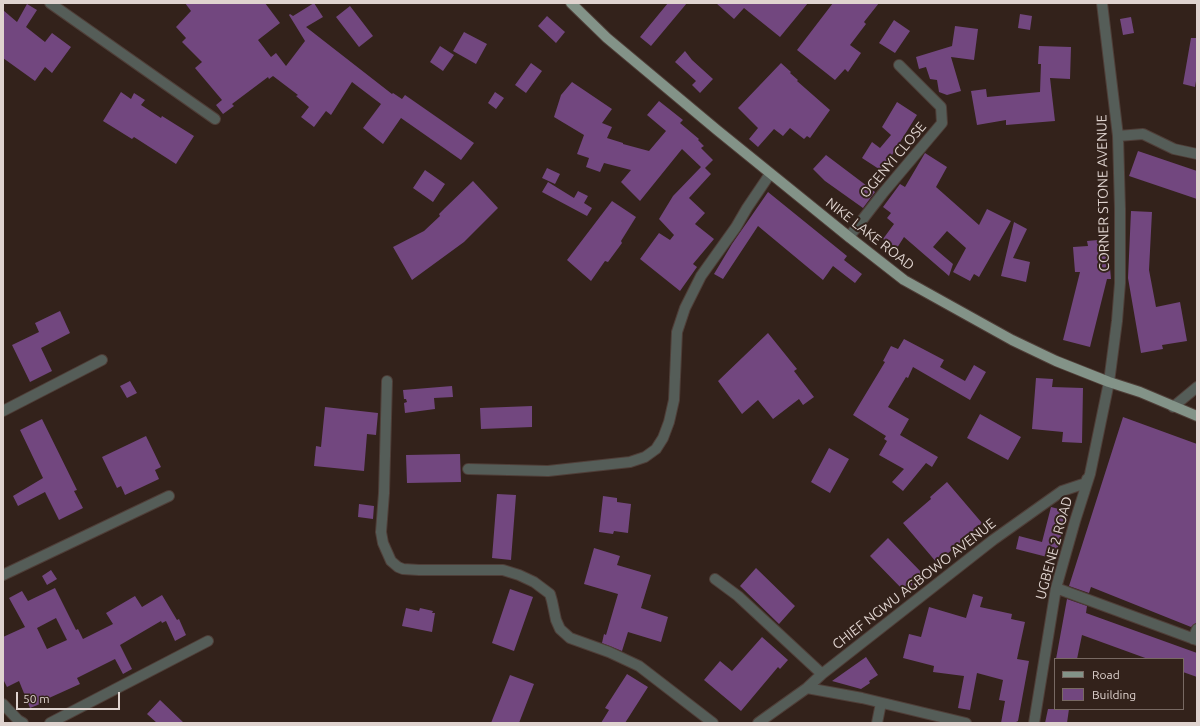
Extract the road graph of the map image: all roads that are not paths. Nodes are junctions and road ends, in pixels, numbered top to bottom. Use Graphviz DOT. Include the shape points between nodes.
graph roads {
  1 [pos="50,3"];
  2 [pos="571,3"];
  3 [pos="1102,3"];
  4 [pos="900,65"];
  5 [pos="215,119"];
  6 [pos="1118,136"];
  7 [pos="1197,154"];
  8 [pos="770,174"];
  9 [pos="849,237"];
  10 [pos="102,360"];
  11 [pos="387,381"];
  12 [pos="1109,382"];
  13 [pos="1197,387"];
  14 [pos="1173,407"];
  15 [pos="3,411"];
  16 [pos="1197,416"];
  17 [pos="468,469"];
  18 [pos="1090,474"];
  19 [pos="169,496"];
  20 [pos="3,575"];
  21 [pos="715,579"];
  22 [pos="1056,588"];
  23 [pos="1197,629"];
  24 [pos="1195,640"];
  25 [pos="208,641"];
  26 [pos="822,674"];
  27 [pos="807,688"];
  28 [pos="881,703"];
  29 [pos="3,704"];
  30 [pos="23,723"];
  31 [pos="50,723"];
  32 [pos="713,723"];
  33 [pos="758,723"];
  34 [pos="878,723"];
  35 [pos="966,723"];
  36 [pos="1034,723"];
  1 -- 5 [label="street"];
  2 -- 8 [label="main road, NIKE LAKE ROAD" via="607,38"];
  3 -- 6 [label="street, CORNER STONE AVENUE"];
  4 -- 9 [label="street, OGENYI CLOSE" via="941,107 942,123"];
  6 -- 7 [label="street" via="1143,134 1174,149"];
  6 -- 12 [label="street, CORNER STONE AVENUE" via="1120,283"];
  8 -- 9 [label="main road, NIKE LAKE ROAD"];
  8 -- 17 [label="street" via="701,276 685,308 677,332 674,400 669,422 656,449 645,457 630,462 548,471"];
  9 -- 12 [label="main road, NIKE LAKE ROAD" via="904,280 1012,340"];
  10 -- 15 [label="street"];
  11 -- 32 [label="street" via="380,532 391,562 403,569 503,570 534,582 550,594 560,630 570,638 639,666"];
  12 -- 14 [label="main road, NIKE LAKE ROAD"];
  12 -- 18 [label="street, UGBENE 2 ROAD"];
  13 -- 14 [label="street"];
  14 -- 16 [label="main road, NIKE LAKE ROAD"];
  18 -- 22 [label="street, UGBENE 2 ROAD"];
  18 -- 26 [label="street, CHIEF NGWU AGBOWO AVENUE" via="1086,483 1062,491 993,540"];
  19 -- 20 [label="street"];
  21 -- 26 [label="street" via="738,596"];
  22 -- 24 [label="street"];
  22 -- 36 [label="street, UGBENE 2 ROAD"];
  23 -- 24 [label="street"];
  25 -- 31 [label="street"];
  26 -- 27 [label="street, CHIEF NGWU AGBOWO AVENUE"];
  27 -- 28 [label="street"];
  27 -- 33 [label="street, CHIEF NGWU AGBOWO AVENUE"];
  28 -- 34 [label="street"];
  28 -- 35 [label="street"];
  29 -- 30 [label="street"];
}
